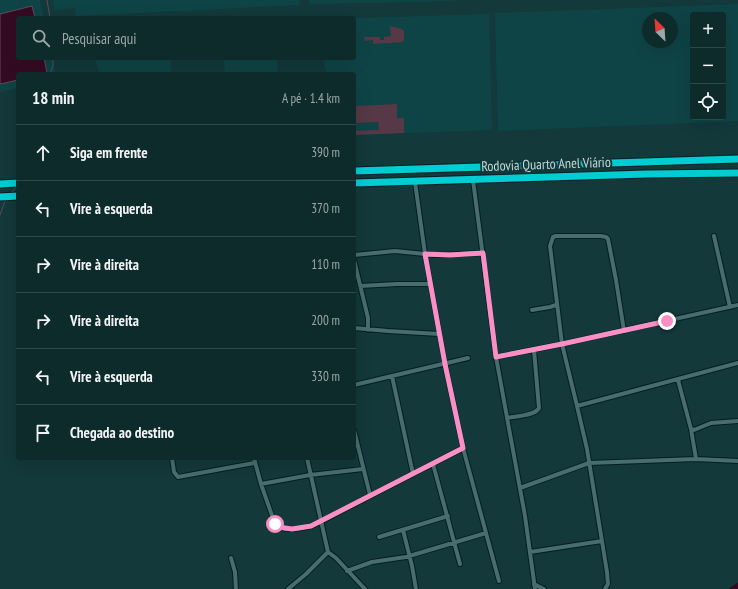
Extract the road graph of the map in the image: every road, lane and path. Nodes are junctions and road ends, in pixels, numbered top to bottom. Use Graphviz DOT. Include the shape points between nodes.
graph roads {
  1 [pos="738,159"];
  2 [pos="432,168"];
  3 [pos="467,168"];
  4 [pos="356,171"];
  5 [pos="738,173"];
  6 [pos="473,180"];
  7 [pos="415,182"];
  8 [pos="432,182"];
  9 [pos="16,183"];
  10 [pos="356,183"];
  11 [pos="0,184"];
  12 [pos="16,196"];
  13 [pos="0,197"];
  14 [pos="714,236"];
  15 [pos="483,253"];
  16 [pos="425,254"];
  17 [pos="356,255"];
  18 [pos="356,269"];
  19 [pos="430,284"];
  20 [pos="360,286"];
  21 [pos="556,305"];
  22 [pos="738,305"];
  23 [pos="730,307"];
  24 [pos="532,310"];
  25 [pos="356,328"];
  26 [pos="368,330"];
  27 [pos="624,331"];
  28 [pos="439,334"];
  29 [pos="562,344"];
  30 [pos="534,350"];
  31 [pos="496,357"];
  32 [pos="468,358"];
  33 [pos="738,363"];
  34 [pos="445,364"];
  35 [pos="392,376"];
  36 [pos="678,380"];
  37 [pos="356,385"];
  38 [pos="577,406"];
  39 [pos="507,418"];
  40 [pos="738,421"];
  41 [pos="691,429"];
  42 [pos="356,439"];
  43 [pos="463,448"];
  44 [pos="696,459"];
  45 [pos="172,460"];
  46 [pos="254,460"];
  47 [pos="307,460"];
  48 [pos="738,461"];
  49 [pos="589,462"];
  50 [pos="433,464"];
  51 [pos="363,469"];
  52 [pos="412,474"];
  53 [pos="310,475"];
  54 [pos="261,484"];
  55 [pos="520,488"];
  56 [pos="370,496"];
  57 [pos="448,516"];
  58 [pos="322,521"];
  59 [pos="403,530"];
  60 [pos="486,533"];
  61 [pos="379,537"];
  62 [pos="602,541"];
  63 [pos="454,542"];
  64 [pos="328,552"];
  65 [pos="530,552"];
  66 [pos="409,556"];
  67 [pos="231,558"];
  68 [pos="460,564"];
  69 [pos="347,570"];
  70 [pos="499,581"];
  71 [pos="534,584"];
  72 [pos="236,589"];
  73 [pos="288,589"];
  74 [pos="365,589"];
  75 [pos="416,589"];
  76 [pos="534,589"];
  77 [pos="544,589"];
  78 [pos="605,589"];
  1 -- 3 [label="highway, Rodovia Quarto Anel Viário"];
  2 -- 3 [label="highway, Rodovia Quarto Anel Viário"];
  2 -- 4 [label="highway, Rodovia Quarto Anel Viário"];
  2 -- 8 [label="highway"];
  3 -- 6 [label="highway"];
  5 -- 6 [label="highway, Rodovia Quarto Anel Viário"];
  6 -- 8 [label="highway, Rodovia Quarto Anel Viário"];
  6 -- 15 [label="street"];
  7 -- 8 [label="highway, Rodovia Quarto Anel Viário"];
  7 -- 10 [label="highway, Rodovia Quarto Anel Viário"];
  7 -- 16 [label="street"];
  9 -- 11 [label="highway"];
  12 -- 13 [label="highway"];
  14 -- 23 [label="street"];
  15 -- 16 [label="street"];
  15 -- 31 [label="street"];
  16 -- 17 [label="street" via="395,251"];
  16 -- 19 [label="street"];
  18 -- 20 [label="street"];
  19 -- 20 [label="street"];
  19 -- 28 [label="street"];
  20 -- 26 [label="street" via="368,318"];
  21 -- 24 [label="street"];
  21 -- 27 [label="street" via="551,239 556,236 604,236 610,244"];
  21 -- 29 [label="street"];
  22 -- 23 [label="street"];
  23 -- 27 [label="street"];
  25 -- 26 [label="street"];
  26 -- 28 [label="street"];
  27 -- 29 [label="street"];
  28 -- 34 [label="street"];
  29 -- 30 [label="street"];
  29 -- 38 [label="street"];
  30 -- 31 [label="street"];
  30 -- 39 [label="street" via="539,408 534,413"];
  31 -- 39 [label="street"];
  32 -- 34 [label="street"];
  33 -- 36 [label="street"];
  34 -- 35 [label="street"];
  34 -- 43 [label="street"];
  35 -- 37 [label="street"];
  35 -- 52 [label="street"];
  36 -- 38 [label="street"];
  36 -- 41 [label="street"];
  38 -- 49 [label="street"];
  39 -- 55 [label="street"];
  40 -- 41 [label="street" via="711,423 696,430"];
  41 -- 44 [label="street"];
  42 -- 51 [label="street"];
  43 -- 50 [label="street"];
  43 -- 60 [label="street"];
  44 -- 48 [label="street"];
  44 -- 49 [label="street"];
  45 -- 46 [label="street" via="174,472 178,477"];
  46 -- 54 [label="street"];
  47 -- 53 [label="street"];
  49 -- 55 [label="street"];
  49 -- 62 [label="street"];
  50 -- 52 [label="street"];
  50 -- 57 [label="street"];
  51 -- 53 [label="street"];
  51 -- 56 [label="street"];
  52 -- 56 [label="street"];
  53 -- 54 [label="street"];
  53 -- 58 [label="street"];
  54 -- 58 [label="street" via="278,527 307,527"];
  55 -- 65 [label="street"];
  56 -- 58 [label="street"];
  57 -- 59 [label="street"];
  57 -- 63 [label="street"];
  58 -- 64 [label="street"];
  59 -- 61 [label="street"];
  59 -- 66 [label="street"];
  60 -- 63 [label="street"];
  60 -- 70 [label="street"];
  62 -- 65 [label="street"];
  62 -- 78 [label="street" via="608,584"];
  63 -- 66 [label="street"];
  63 -- 68 [label="street"];
  64 -- 69 [label="street"];
  64 -- 73 [label="street"];
  65 -- 71 [label="street"];
  66 -- 69 [label="street" via="376,561"];
  66 -- 75 [label="street"];
  67 -- 72 [label="street"];
  69 -- 74 [label="street"];
  71 -- 76 [label="street"];
  71 -- 77 [label="street"];
}
